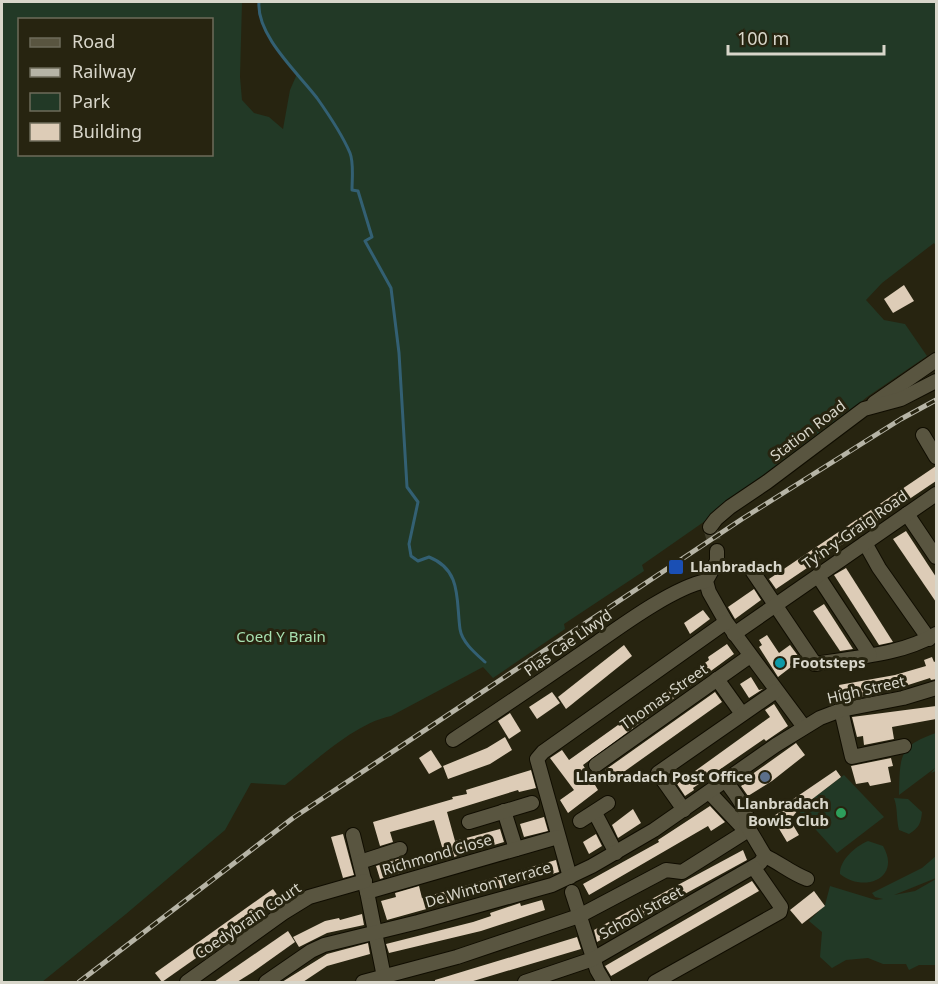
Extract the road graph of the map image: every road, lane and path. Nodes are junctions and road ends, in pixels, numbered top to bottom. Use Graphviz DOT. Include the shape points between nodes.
graph roads {
  1 [pos="936,360"];
  2 [pos="936,381"];
  3 [pos="864,409"];
  4 [pos="923,435"];
  5 [pos="936,457"];
  6 [pos="936,494"];
  7 [pos="907,514"];
  8 [pos="710,527"];
  9 [pos="865,543"];
  10 [pos="717,551"];
  11 [pos="936,557"];
  12 [pos="751,569"];
  13 [pos="818,576"];
  14 [pos="706,581"];
  15 [pos="775,606"];
  16 [pos="730,628"];
  17 [pos="933,637"];
  18 [pos="870,655"];
  19 [pos="750,656"];
  20 [pos="717,679"];
  21 [pos="936,688"];
  22 [pos="776,691"];
  23 [pos="841,710"];
  24 [pos="742,714"];
  25 [pos="804,727"];
  26 [pos="453,740"];
  27 [pos="904,746"];
  28 [pos="596,765"];
  29 [pos="726,781"];
  30 [pos="709,792"];
  31 [pos="532,803"];
  32 [pos="608,803"];
  33 [pos="684,810"];
  34 [pos="504,811"];
  35 [pos="595,813"];
  36 [pos="469,822"];
  37 [pos="580,822"];
  38 [pos="748,827"];
  39 [pos="353,835"];
  40 [pos="558,837"];
  41 [pos="400,849"];
  42 [pos="516,849"];
  43 [pos="616,852"];
  44 [pos="765,856"];
  45 [pos="360,862"];
  46 [pos="754,868"];
  47 [pos="570,877"];
  48 [pos="807,879"];
  49 [pos="366,886"];
  50 [pos="572,892"];
  51 [pos="579,916"];
  52 [pos="375,932"];
  53 [pos="593,959"];
  54 [pos="384,979"];
  55 [pos="187,982"];
  56 [pos="266,982"];
  57 [pos="363,982"];
  58 [pos="525,982"];
  59 [pos="604,982"];
  60 [pos="655,982"];
  1 -- 3 [label="street"];
  2 -- 3 [label="street, Station Road" via="901,399"];
  3 -- 8 [label="street, Station Road" via="729,507"];
  4 -- 5 [label="street"];
  6 -- 7 [label="street, Ty'n-y-Graig Road"];
  7 -- 9 [label="street, Ty'n-y-Graig Road"];
  7 -- 11 [label="street"];
  9 -- 13 [label="street, Ty'n-y-Graig Road"];
  9 -- 17 [label="street" via="879,568"];
  10 -- 14 [label="street" via="717,561"];
  12 -- 15 [label="street"];
  13 -- 15 [label="street, Ty'n-y-Graig Road"];
  13 -- 18 [label="street"];
  14 -- 16 [label="street"];
  14 -- 26 [label="street, Plas Cae Llwyd" via="630,620"];
  15 -- 16 [label="street, Ty'n-y-Graig Road"];
  15 -- 18 [label="street" via="815,664"];
  16 -- 19 [label="street"];
  16 -- 40 [label="street, Ty'n-y-Graig Road" via="537,759"];
  17 -- 18 [label="street"];
  19 -- 20 [label="street, Thomas Street"];
  19 -- 22 [label="street"];
  20 -- 24 [label="street"];
  20 -- 28 [label="street, Thomas Street"];
  21 -- 23 [label="street, High Street"];
  22 -- 24 [label="street"];
  22 -- 25 [label="street"];
  23 -- 25 [label="street, High Street"];
  23 -- 27 [label="street" via="852,757"];
  24 -- 33 [label="street" via="658,773"];
  25 -- 29 [label="street, High Street"];
  29 -- 30 [label="street, De Winton Terrace"];
  29 -- 38 [label="street" via="745,811"];
  30 -- 33 [label="street, De Winton Terrace"];
  30 -- 38 [label="street" via="734,820"];
  31 -- 34 [label="street, Richmond Close"];
  32 -- 35 [label="street"];
  33 -- 43 [label="street, De Winton Terrace"];
  34 -- 36 [label="street, Richmond Close"];
  34 -- 42 [label="street, Richmond Close"];
  35 -- 37 [label="street"];
  35 -- 43 [label="street"];
  38 -- 44 [label="street"];
  38 -- 51 [label="street" via="682,872 666,870"];
  39 -- 45 [label="street"];
  40 -- 42 [label="street, Richmond Close"];
  40 -- 47 [label="street"];
  41 -- 45 [label="street"];
  42 -- 49 [label="street, Richmond Close"];
  43 -- 47 [label="street, De Winton Terrace"];
  44 -- 46 [label="street, School Street"];
  44 -- 48 [label="street"];
  45 -- 49 [label="street"];
  46 -- 53 [label="street, School Street"];
  46 -- 60 [label="street" via="781,907 780,912"];
  47 -- 52 [label="street, De Winton Terrace" via="532,891"];
  49 -- 52 [label="street"];
  49 -- 55 [label="street, Coedybrain Court" via="309,897"];
  50 -- 51 [label="street"];
  51 -- 53 [label="street"];
  51 -- 54 [label="street"];
  52 -- 54 [label="street"];
  52 -- 56 [label="street, De Winton Terrace" via="311,951"];
  53 -- 58 [label="street, School Street"];
  53 -- 59 [label="street"];
  54 -- 57 [label="street"];
}
